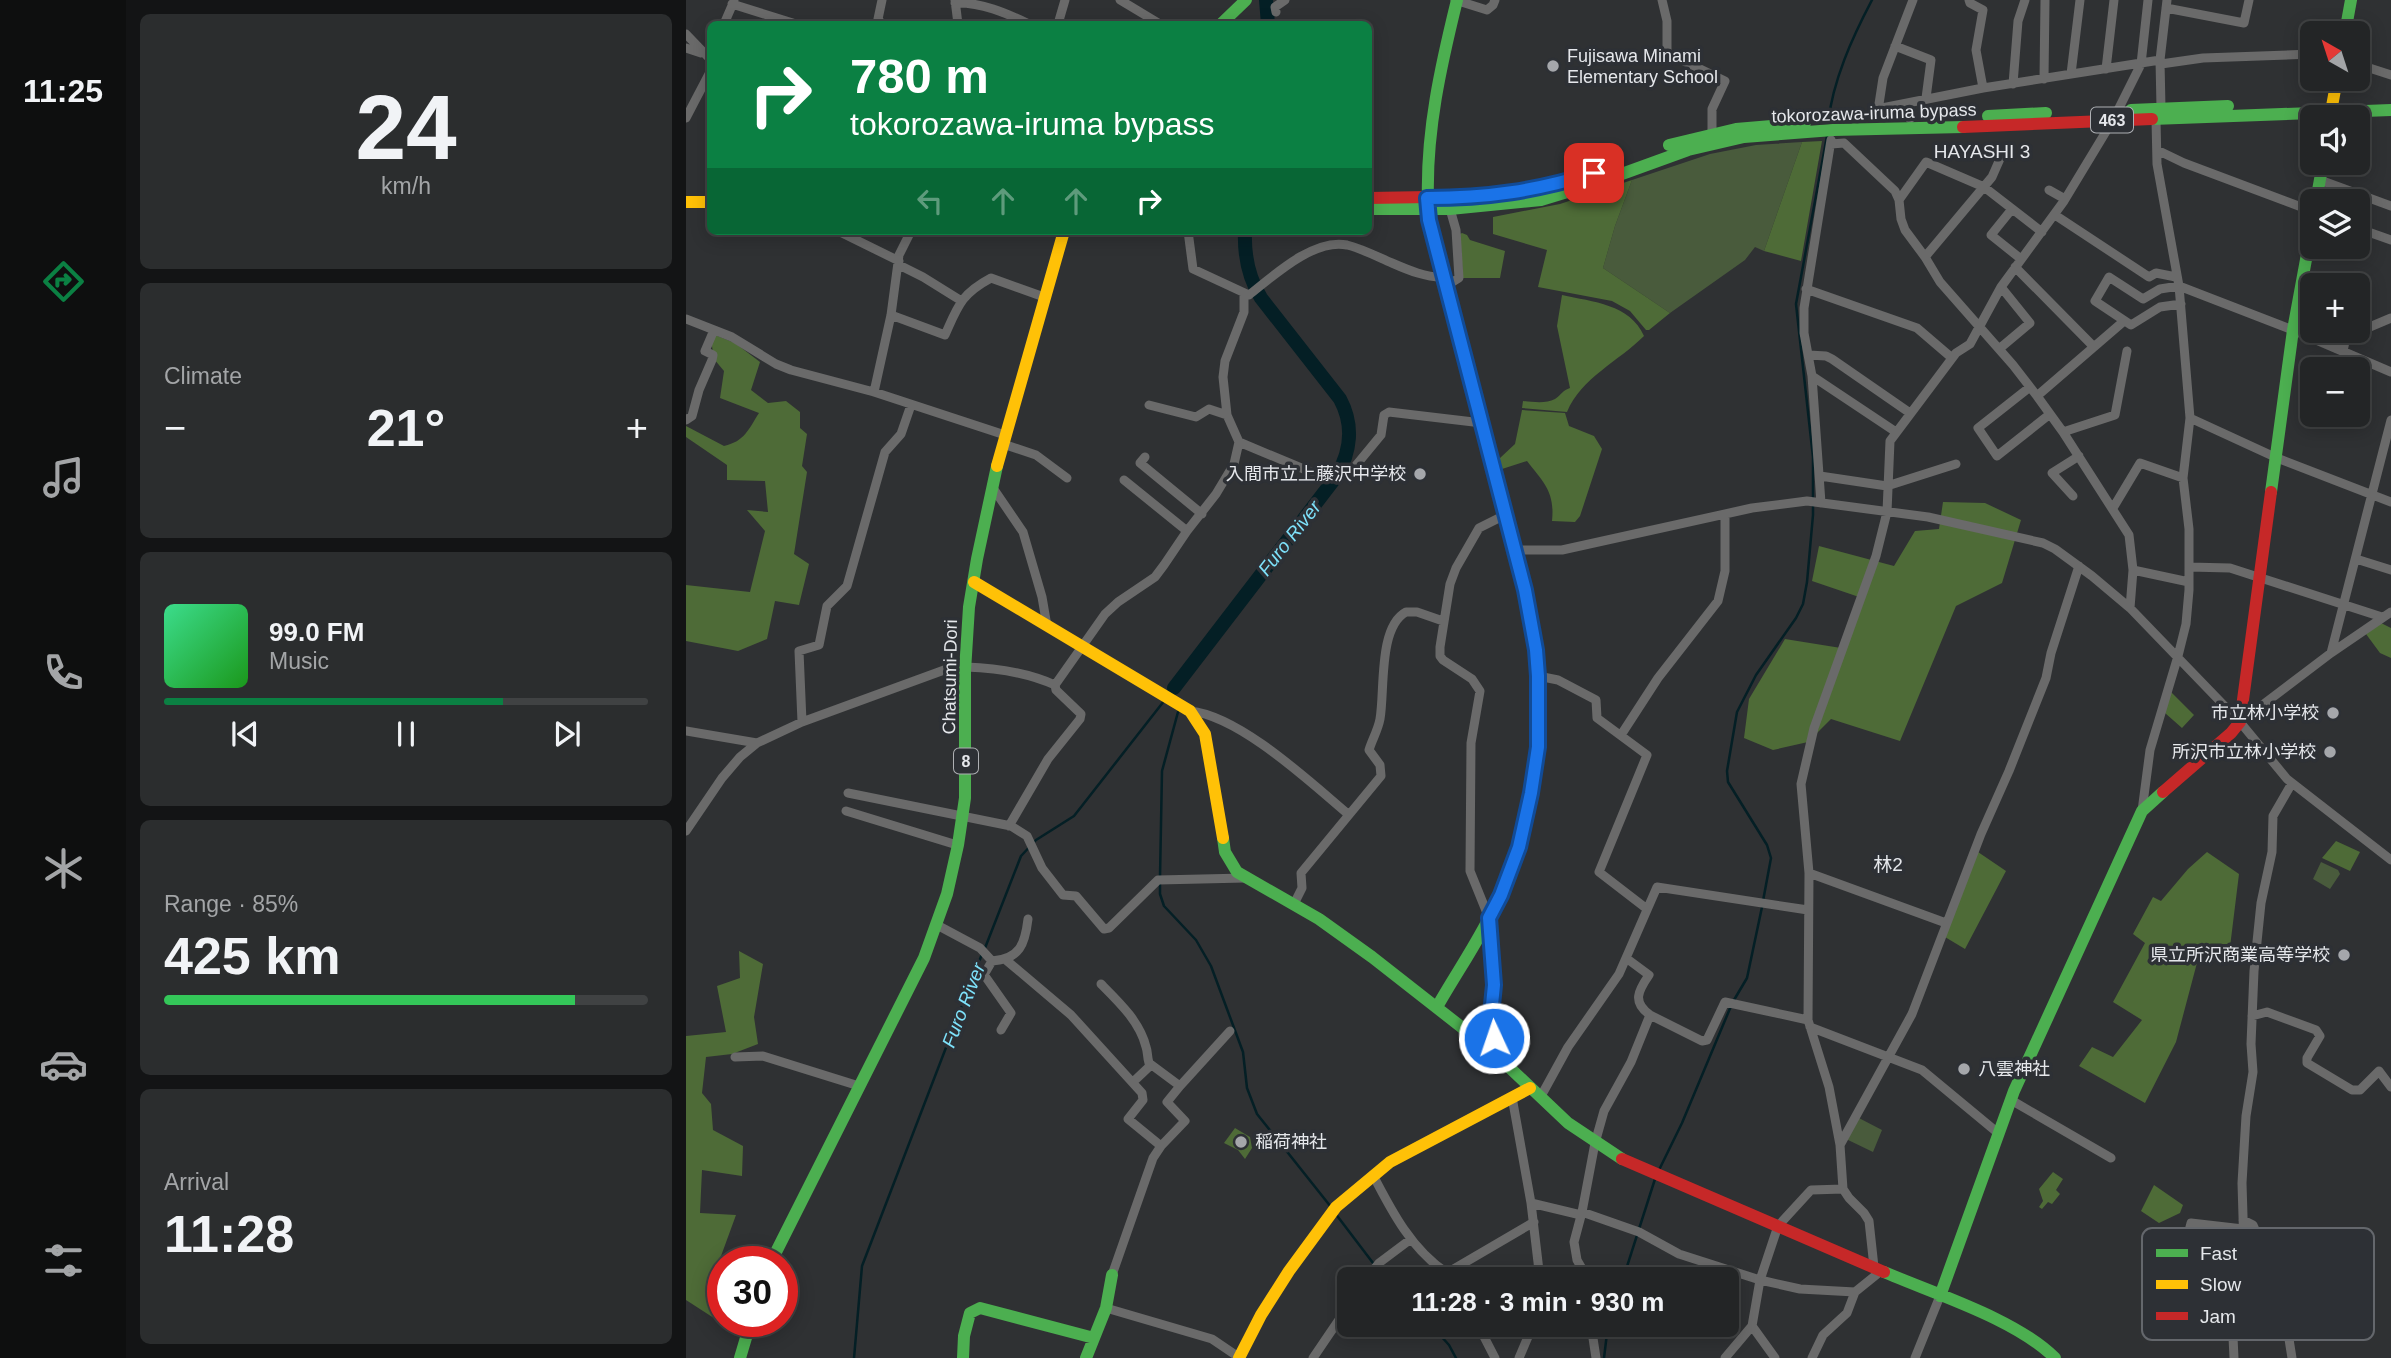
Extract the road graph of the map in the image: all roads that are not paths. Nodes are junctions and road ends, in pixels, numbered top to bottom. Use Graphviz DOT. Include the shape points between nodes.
graph roads {
  1 [pos="882,0"];
  2 [pos="1065,0"];
  3 [pos="1120,0"];
  4 [pos="1244,0"];
  5 [pos="1285,0"];
  6 [pos="1456,0"];
  7 [pos="1495,0"];
  8 [pos="1661,0"];
  9 [pos="1913,0"];
  10 [pos="1969,0"];
  11 [pos="2025,0"];
  12 [pos="2045,0"];
  13 [pos="2080,0"];
  14 [pos="2114,0"];
  15 [pos="2148,0"];
  16 [pos="2249,0"];
  17 [pos="2351,0"];
  18 [pos="955,1"];
  19 [pos="733,2"];
  20 [pos="1134,4"];
  21 [pos="2167,4"];
  22 [pos="1276,12"];
  23 [pos="724,21"];
  24 [pos="787,21"];
  25 [pos="880,21"];
  26 [pos="958,21"];
  27 [pos="1022,21"];
  28 [pos="1059,21"];
  29 [pos="1156,21"];
  30 [pos="1224,21"];
  31 [pos="2348,21"];
  32 [pos="686,34"];
  33 [pos="1895,46"];
  34 [pos="686,48"];
  35 [pos="2300,54"];
  36 [pos="707,56"];
  37 [pos="707,57"];
  38 [pos="2160,62"];
  39 [pos="2141,64"];
  40 [pos="2370,68"];
  41 [pos="2106,69"];
  42 [pos="2071,74"];
  43 [pos="2391,75"];
  44 [pos="707,78"];
  45 [pos="2044,79"];
  46 [pos="2013,84"];
  47 [pos="1983,88"];
  48 [pos="686,94"];
  49 [pos="697,98"];
  50 [pos="1926,98"];
  51 [pos="2391,100"];
  52 [pos="1909,103"];
  53 [pos="2361,105"];
  54 [pos="2370,110"];
  55 [pos="2391,110"];
  56 [pos="2300,111"];
  57 [pos="2158,114"];
  58 [pos="2115,115"];
  59 [pos="686,118"];
  60 [pos="1909,119"];
  61 [pos="1830,130"];
  62 [pos="1713,138"];
  63 [pos="2157,150"];
  64 [pos="2003,152"];
  65 [pos="2321,175"];
  66 [pos="2320,180"];
  67 [pos="1984,187"];
  68 [pos="2318,189"];
  69 [pos="2049,190"];
  70 [pos="686,193"];
  71 [pos="707,193"];
  72 [pos="1372,198"];
  73 [pos="2065,199"];
  74 [pos="1899,200"];
  75 [pos="686,202"];
  76 [pos="707,202"];
  77 [pos="1427,204"];
  78 [pos="2300,206"];
  79 [pos="2391,206"];
  80 [pos="1372,209"];
  81 [pos="1450,209"];
  82 [pos="2012,209"];
  83 [pos="2055,215"];
  84 [pos="2042,232"];
  85 [pos="2370,233"];
  86 [pos="846,235"];
  87 [pos="909,235"];
  88 [pos="1063,235"];
  89 [pos="1189,235"];
  90 [pos="2391,240"];
  91 [pos="1926,257"];
  92 [pos="2306,259"];
  93 [pos="899,263"];
  94 [pos="2018,263"];
  95 [pos="1445,281"];
  96 [pos="2177,282"];
  97 [pos="2001,287"];
  98 [pos="1806,289"];
  99 [pos="1247,294"];
  100 [pos="1044,297"];
  101 [pos="960,300"];
  102 [pos="2181,304"];
  103 [pos="891,315"];
  104 [pos="2391,318"];
  105 [pos="686,319"];
  106 [pos="2124,321"];
  107 [pos="1980,327"];
  108 [pos="714,330"];
  109 [pos="2293,330"];
  110 [pos="2094,347"];
  111 [pos="1999,349"];
  112 [pos="2127,351"];
  113 [pos="2343,351"];
  114 [pos="1809,355"];
  115 [pos="1952,358"];
  116 [pos="2391,372"];
  117 [pos="1812,376"];
  118 [pos="2030,387"];
  119 [pos="874,391"];
  120 [pos="2037,396"];
  121 [pos="911,405"];
  122 [pos="1149,405"];
  123 [pos="1910,413"];
  124 [pos="2050,414"];
  125 [pos="1227,415"];
  126 [pos="2190,418"];
  127 [pos="686,420"];
  128 [pos="2391,420"];
  129 [pos="1482,423"];
  130 [pos="1896,432"];
  131 [pos="2063,432"];
  132 [pos="1004,439"];
  133 [pos="1239,442"];
  134 [pos="2387,451"];
  135 [pos="2079,456"];
  136 [pos="1145,457"];
  137 [pos="2277,458"];
  138 [pos="1956,464"];
  139 [pos="1820,476"];
  140 [pos="1067,478"];
  141 [pos="2183,478"];
  142 [pos="1124,480"];
  143 [pos="1887,485"];
  144 [pos="993,488"];
  145 [pos="2372,495"];
  146 [pos="2073,496"];
  147 [pos="2391,502"];
  148 [pos="1821,503"];
  149 [pos="2113,508"];
  150 [pos="1886,512"];
  151 [pos="1202,514"];
  152 [pos="1505,515"];
  153 [pos="1725,515"];
  154 [pos="1187,531"];
  155 [pos="1515,551"];
  156 [pos="2356,559"];
  157 [pos="2079,566"];
  158 [pos="2189,567"];
  159 [pos="2133,569"];
  160 [pos="2391,570"];
  161 [pos="2261,579"];
  162 [pos="974,582"];
  163 [pos="2189,582"];
  164 [pos="2344,605"];
  165 [pos="2130,608"];
  166 [pos="2387,614"];
  167 [pos="1443,621"];
  168 [pos="1047,626"];
  169 [pos="1081,646"];
  170 [pos="2332,653"];
  171 [pos="2179,656"];
  172 [pos="966,664"];
  173 [pos="1538,676"];
  174 [pos="1055,685"];
  175 [pos="1190,711"];
  176 [pos="802,722"];
  177 [pos="2240,722"];
  178 [pos="686,731"];
  179 [pos="1621,735"];
  180 [pos="757,743"];
  181 [pos="2292,783"];
  182 [pos="848,793"];
  183 [pos="2142,810"];
  184 [pos="846,811"];
  185 [pos="1348,814"];
  186 [pos="964,815"];
  187 [pos="1009,826"];
  188 [pos="686,831"];
  189 [pos="957,845"];
  190 [pos="2391,860"];
  191 [pos="1809,873"];
  192 [pos="1245,878"];
  193 [pos="1294,904"];
  194 [pos="1647,909"];
  195 [pos="1808,910"];
  196 [pos="1489,918"];
  197 [pos="1028,919"];
  198 [pos="1946,923"];
  199 [pos="937,925"];
  200 [pos="1626,958"];
  201 [pos="1006,960"];
  202 [pos="992,961"];
  203 [pos="1101,984"];
  204 [pos="1437,1007"];
  205 [pos="1650,1015"];
  206 [pos="2252,1016"];
  207 [pos="1809,1023"];
  208 [pos="1000,1030"];
  209 [pos="1230,1031"];
  210 [pos="1492,1051"];
  211 [pos="735,1057"];
  212 [pos="1889,1057"];
  213 [pos="1151,1065"];
  214 [pos="1133,1082"];
  215 [pos="859,1086"];
  216 [pos="1180,1086"];
  217 [pos="2391,1087"];
  218 [pos="1530,1088"];
  219 [pos="1512,1097"];
  220 [pos="1540,1098"];
  221 [pos="2011,1100"];
  222 [pos="1998,1133"];
  223 [pos="1595,1143"];
  224 [pos="1840,1145"];
  225 [pos="1161,1146"];
  226 [pos="2111,1158"];
  227 [pos="1373,1175"];
  228 [pos="1843,1189"];
  229 [pos="1531,1203"];
  230 [pos="1582,1214"];
  231 [pos="1534,1222"];
  232 [pos="2243,1224"];
  233 [pos="1778,1226"];
  234 [pos="2190,1228"];
  235 [pos="2243,1228"];
  236 [pos="2254,1228"];
  237 [pos="1411,1239"];
  238 [pos="779,1246"];
  239 [pos="1376,1267"];
  240 [pos="1437,1267"];
  241 [pos="1462,1267"];
  242 [pos="1539,1267"];
  243 [pos="1581,1267"];
  244 [pos="1877,1269"];
  245 [pos="1112,1275"];
  246 [pos="1760,1280"];
  247 [pos="1855,1292"];
  248 [pos="1940,1296"];
  249 [pos="1106,1308"];
  250 [pos="1337,1323"];
  251 [pos="1752,1326"];
  252 [pos="746,1337"];
  253 [pos="1484,1337"];
  254 [pos="1528,1337"];
  255 [pos="1593,1337"];
  256 [pos="1094,1338"];
  257 [pos="2233,1340"];
  258 [pos="2289,1340"];
  259 [pos="740,1358"];
  260 [pos="963,1358"];
  261 [pos="1086,1358"];
  262 [pos="1240,1358"];
  263 [pos="1313,1358"];
  264 [pos="1495,1358"];
  265 [pos="1519,1358"];
  266 [pos="1596,1358"];
  267 [pos="1725,1358"];
  268 [pos="1775,1358"];
  269 [pos="1812,1358"];
  270 [pos="1915,1358"];
  271 [pos="2055,1358"];
  272 [pos="2234,1358"];
  273 [pos="2292,1358"];
  1 -- 25 [label="street"];
  2 -- 28 [label="street"];
  3 -- 20 [label="street"];
  4 -- 30 [label="main road"];
  5 -- 22 [label="street" via="1275,7"];
  6 -- 7 [label="street" via="1487,10"];
  6 -- 77 [label="main road" via="1435,99"];
  8 -- 62 [label="street" via="1667,21 1667,53 1725,80 1712,109"];
  9 -- 33 [label="street"];
  10 -- 47 [label="street" via="1983,9 1976,50"];
  11 -- 46 [label="street" via="2018,21"];
  12 -- 45 [label="street"];
  13 -- 42 [label="street"];
  14 -- 41 [label="street"];
  15 -- 39 [label="street"];
  16 -- 21 [label="street" via="2244,23"];
  17 -- 31 [label="main road"];
  18 -- 26 [label="street"];
  18 -- 27 [label="street"];
  19 -- 23 [label="street"];
  19 -- 24 [label="street"];
  20 -- 29 [label="street"];
  21 -- 38 [label="street"];
  32 -- 36 [label="street"];
  33 -- 50 [label="street" via="1931,60"];
  33 -- 52 [label="street" via="1879,104 1882,108"];
  34 -- 37 [label="street"];
  35 -- 38 [label="street"];
  38 -- 39 [label="street"];
  38 -- 57 [label="street"];
  39 -- 41 [label="street"];
  39 -- 58 [label="street"];
  40 -- 43 [label="street"];
  41 -- 42 [label="street"];
  42 -- 45 [label="street"];
  44 -- 49 [label="street"];
  45 -- 46 [label="street"];
  46 -- 47 [label="street"];
  47 -- 50 [label="street"];
  48 -- 49 [label="street"];
  49 -- 59 [label="street"];
  50 -- 52 [label="street"];
  51 -- 53 [label="main road, tokorozawa-iruma bypass / 463"];
  52 -- 60 [label="street"];
  54 -- 55 [label="main road, tokorozawa-iruma bypass / 463"];
  56 -- 57 [label="main road, tokorozawa-iruma bypass / 463"];
  57 -- 58 [label="main road, tokorozawa-iruma bypass / 463"];
  57 -- 63 [label="street"];
  58 -- 60 [label="main road, tokorozawa-iruma bypass / 463"];
  58 -- 61 [label="main road, tokorozawa-iruma bypass / 463" via="2017,126"];
  58 -- 73 [label="street"];
  60 -- 61 [label="main road, tokorozawa-iruma bypass / 463"];
  61 -- 62 [label="main road, tokorozawa-iruma bypass / 463" via="1770,124"];
  61 -- 74 [label="street" via="1889,183"];
  61 -- 98 [label="street"];
  62 -- 77 [label="main road, tokorozawa-iruma bypass / 463" via="1538,189"];
  62 -- 81 [label="main road, tokorozawa-iruma bypass / 463" via="1541,200"];
  63 -- 78 [label="street"];
  63 -- 96 [label="street"];
  64 -- 67 [label="street"];
  65 -- 66 [label="main road"];
  66 -- 68 [label="main road"];
  66 -- 79 [label="street"];
  67 -- 74 [label="street" via="1926,162"];
  67 -- 82 [label="street"];
  67 -- 91 [label="street"];
  69 -- 73 [label="street"];
  70 -- 71 [label="main road"];
  72 -- 77 [label="main road, tokorozawa-iruma bypass / 463"];
  73 -- 83 [label="street"];
  74 -- 91 [label="street" via="1905,230"];
  75 -- 76 [label="main road"];
  77 -- 80 [label="main road, tokorozawa-iruma bypass / 463"];
  77 -- 81 [label="main road, tokorozawa-iruma bypass / 463"];
  77 -- 95 [label="main road"];
  81 -- 95 [label="street" via="1459,278"];
  82 -- 84 [label="street"];
  82 -- 94 [label="street" via="1991,235"];
  83 -- 84 [label="street"];
  83 -- 96 [label="street" via="2149,277 2156,273"];
  84 -- 94 [label="street"];
  85 -- 90 [label="street"];
  86 -- 93 [label="street"];
  87 -- 93 [label="street"];
  88 -- 100 [label="main road, Chatsumi-Dori / 8"];
  89 -- 99 [label="street" via="1193,270"];
  91 -- 107 [label="street" via="1940,282"];
  92 -- 109 [label="main road"];
  93 -- 101 [label="street"];
  93 -- 103 [label="street"];
  94 -- 97 [label="street"];
  94 -- 110 [label="street"];
  95 -- 99 [label="street" via="1344,244 1310,252"];
  95 -- 129 [label="main road"];
  96 -- 102 [label="street"];
  96 -- 106 [label="street" via="2143,299 2109,277 2095,302"];
  96 -- 109 [label="street"];
  97 -- 107 [label="street"];
  97 -- 111 [label="street" via="2030,323"];
  98 -- 114 [label="street" via="1804,333"];
  98 -- 115 [label="street" via="1917,328"];
  99 -- 125 [label="street" via="1224,361"];
  100 -- 101 [label="street" via="990,278"];
  100 -- 132 [label="main road, Chatsumi-Dori / 8"];
  101 -- 103 [label="street" via="944,335"];
  102 -- 106 [label="street" via="2160,307 2131,325"];
  102 -- 126 [label="street"];
  103 -- 119 [label="street"];
  104 -- 113 [label="street" via="2346,337"];
  105 -- 108 [label="street"];
  106 -- 110 [label="street"];
  107 -- 111 [label="street"];
  107 -- 115 [label="street" via="1970,344"];
  108 -- 119 [label="street" via="791,370"];
  108 -- 127 [label="street" via="705,351 713,355 712,360 692,416"];
  109 -- 113 [label="street"];
  109 -- 137 [label="main road"];
  110 -- 120 [label="street"];
  111 -- 118 [label="street"];
  112 -- 131 [label="street" via="2115,415"];
  113 -- 116 [label="street"];
  114 -- 117 [label="street"];
  114 -- 123 [label="street" via="1832,359"];
  115 -- 123 [label="street"];
  117 -- 130 [label="street"];
  117 -- 139 [label="street"];
  118 -- 120 [label="street"];
  118 -- 124 [label="street" via="1978,428 1997,456"];
  119 -- 121 [label="street"];
  120 -- 124 [label="street"];
  121 -- 132 [label="street"];
  121 -- 176 [label="street" via="901,433 885,452 847,586 828,606 819,645 799,651"];
  122 -- 125 [label="street" via="1196,417 1209,409"];
  123 -- 130 [label="street"];
  124 -- 131 [label="street"];
  125 -- 133 [label="street"];
  126 -- 137 [label="street"];
  126 -- 141 [label="street"];
  128 -- 134 [label="street"];
  129 -- 133 [label="street" via="1389,412 1384,415 1381,435 1348,475 1332,470 1318,475"];
  129 -- 152 [label="main road"];
  130 -- 143 [label="street" via="1889,447"];
  131 -- 135 [label="street"];
  132 -- 140 [label="street"];
  132 -- 144 [label="main road, Chatsumi-Dori / 8"];
  133 -- 151 [label="street" via="1234,464"];
  134 -- 145 [label="street"];
  135 -- 146 [label="street" via="2052,473"];
  135 -- 149 [label="street"];
  136 -- 151 [label="street" via="1140,463"];
  137 -- 145 [label="street"];
  137 -- 161 [label="main road"];
  138 -- 143 [label="street"];
  139 -- 143 [label="street"];
  139 -- 148 [label="street"];
  141 -- 149 [label="street" via="2140,463"];
  141 -- 158 [label="street"];
  142 -- 154 [label="street"];
  143 -- 150 [label="street"];
  144 -- 162 [label="main road, Chatsumi-Dori / 8"];
  144 -- 168 [label="street" via="1023,533"];
  145 -- 147 [label="street"];
  145 -- 156 [label="street"];
  148 -- 150 [label="street"];
  148 -- 153 [label="street" via="1807,501"];
  149 -- 159 [label="street" via="2129,535"];
  150 -- 157 [label="street" via="2043,543"];
  150 -- 191 [label="street" via="1876,556 1814,728 1801,784"];
  151 -- 154 [label="street"];
  152 -- 155 [label="main road"];
  152 -- 167 [label="street" via="1479,528 1453,576"];
  153 -- 155 [label="street" via="1562,550"];
  153 -- 179 [label="street" via="1725,571 1718,601"];
  154 -- 169 [label="street" via="1155,576 1111,608"];
  155 -- 173 [label="main road"];
  156 -- 160 [label="street"];
  156 -- 164 [label="street"];
  157 -- 165 [label="street"];
  157 -- 198 [label="street" via="2046,678"];
  158 -- 161 [label="street" via="2230,568"];
  158 -- 163 [label="street"];
  159 -- 163 [label="street"];
  159 -- 165 [label="street"];
  161 -- 164 [label="street"];
  161 -- 177 [label="main road"];
  162 -- 168 [label="main road"];
  162 -- 172 [label="main road, Chatsumi-Dori / 8"];
  163 -- 171 [label="street"];
  164 -- 166 [label="street"];
  164 -- 170 [label="street"];
  165 -- 171 [label="street"];
  166 -- 170 [label="street"];
  167 -- 185 [label="street" via="1406,612 1392,625 1380,721 1369,750 1380,765 1381,776"];
  167 -- 196 [label="street" via="1440,656 1472,679 1480,691 1471,743 1470,871"];
  168 -- 169 [label="main road"];
  169 -- 174 [label="street"];
  169 -- 175 [label="main road"];
  170 -- 177 [label="street"];
  171 -- 177 [label="street"];
  171 -- 183 [label="street" via="2150,750"];
  172 -- 174 [label="street" via="1017,671"];
  172 -- 176 [label="street"];
  172 -- 186 [label="main road, Chatsumi-Dori / 8"];
  173 -- 179 [label="street" via="1558,680 1595,700 1597,718"];
  173 -- 196 [label="main road" via="1538,747 1531,793 1519,847"];
  174 -- 187 [label="street" via="1081,717 1048,759"];
  175 -- 185 [label="street" via="1206,713 1259,743"];
  175 -- 192 [label="main road" via="1206,734 1225,852"];
  176 -- 180 [label="street"];
  177 -- 181 [label="street"];
  177 -- 183 [label="main road"];
  178 -- 180 [label="street"];
  179 -- 194 [label="street" via="1647,755 1599,872"];
  180 -- 188 [label="street" via="722,778"];
  181 -- 190 [label="street"];
  181 -- 206 [label="street" via="2272,822 2272,852 2253,971"];
  182 -- 186 [label="street"];
  183 -- 221 [label="main road"];
  184 -- 189 [label="street"];
  185 -- 193 [label="street" via="1301,873 1302,888"];
  186 -- 187 [label="street"];
  186 -- 189 [label="main road, Chatsumi-Dori / 8"];
  187 -- 192 [label="street" via="1027,836 1057,890 1076,896 1104,929 1160,880"];
  189 -- 199 [label="main road, Chatsumi-Dori / 8"];
  191 -- 195 [label="street"];
  191 -- 198 [label="street"];
  192 -- 193 [label="main road"];
  193 -- 204 [label="main road"];
  194 -- 195 [label="street" via="1657,887"];
  194 -- 200 [label="street"];
  195 -- 207 [label="street"];
  196 -- 204 [label="main road"];
  196 -- 210 [label="street"];
  197 -- 201 [label="street" via="1025,938"];
  198 -- 212 [label="street" via="1912,1014"];
  199 -- 202 [label="street" via="983,950"];
  199 -- 215 [label="main road, Chatsumi-Dori / 8"];
  200 -- 205 [label="street" via="1649,975 1639,1000"];
  200 -- 220 [label="street"];
  201 -- 202 [label="street"];
  201 -- 214 [label="street" via="1072,1016"];
  202 -- 208 [label="street" via="985,976 1011,1013"];
  203 -- 213 [label="street" via="1139,1029"];
  204 -- 210 [label="main road"];
  205 -- 207 [label="street" via="1702,1041 1730,1003"];
  205 -- 223 [label="street" via="1604,1111"];
  206 -- 217 [label="street" via="2267,1012 2316,1030 2320,1036 2307,1063 2353,1090 2360,1090 2379,1071"];
  206 -- 232 [label="street"];
  207 -- 212 [label="street"];
  207 -- 224 [label="street" via="1829,1087"];
  209 -- 216 [label="street"];
  210 -- 218 [label="main road"];
  211 -- 215 [label="street" via="763,1056"];
  212 -- 222 [label="street" via="1922,1070"];
  212 -- 224 [label="street"];
  213 -- 214 [label="street"];
  213 -- 216 [label="street"];
  214 -- 225 [label="street" via="1143,1100 1128,1119"];
  215 -- 238 [label="main road, Chatsumi-Dori / 8"];
  216 -- 225 [label="street" via="1167,1102 1185,1121"];
  218 -- 219 [label="main road"];
  218 -- 220 [label="main road"];
  219 -- 227 [label="main road" via="1406,1152"];
  219 -- 229 [label="street"];
  220 -- 223 [label="main road"];
  221 -- 222 [label="main road"];
  221 -- 226 [label="street"];
  222 -- 248 [label="main road"];
  223 -- 230 [label="street"];
  223 -- 233 [label="main road"];
  224 -- 228 [label="street"];
  225 -- 245 [label="street"];
  227 -- 237 [label="street"];
  227 -- 262 [label="main road" via="1333,1210 1261,1315"];
  228 -- 233 [label="street" via="1811,1190"];
  228 -- 244 [label="street" via="1869,1221"];
  229 -- 230 [label="street"];
  229 -- 231 [label="street"];
  230 -- 243 [label="street" via="1574,1242"];
  230 -- 246 [label="street" via="1639,1232 1679,1254"];
  231 -- 241 [label="street"];
  231 -- 242 [label="street"];
  232 -- 234 [label="street" via="2191,1223"];
  232 -- 235 [label="street"];
  232 -- 236 [label="street" via="2250,1222"];
  233 -- 244 [label="main road"];
  233 -- 246 [label="street"];
  237 -- 239 [label="street"];
  237 -- 240 [label="street"];
  244 -- 247 [label="street"];
  244 -- 248 [label="main road"];
  245 -- 249 [label="main road"];
  246 -- 247 [label="street" via="1800,1289"];
  246 -- 251 [label="street"];
  247 -- 269 [label="street" via="1847,1314 1824,1335"];
  248 -- 270 [label="street"];
  248 -- 271 [label="main road" via="2004,1324 2042,1345"];
  249 -- 256 [label="main road"];
  249 -- 262 [label="street" via="1212,1339"];
  250 -- 263 [label="street"];
  251 -- 267 [label="street"];
  251 -- 268 [label="street"];
  252 -- 259 [label="main road"];
  253 -- 264 [label="street"];
  254 -- 265 [label="street"];
  255 -- 266 [label="street"];
  256 -- 260 [label="main road" via="980,1308 970,1313"];
  256 -- 261 [label="main road"];
  257 -- 272 [label="street"];
  258 -- 273 [label="street"];
}
